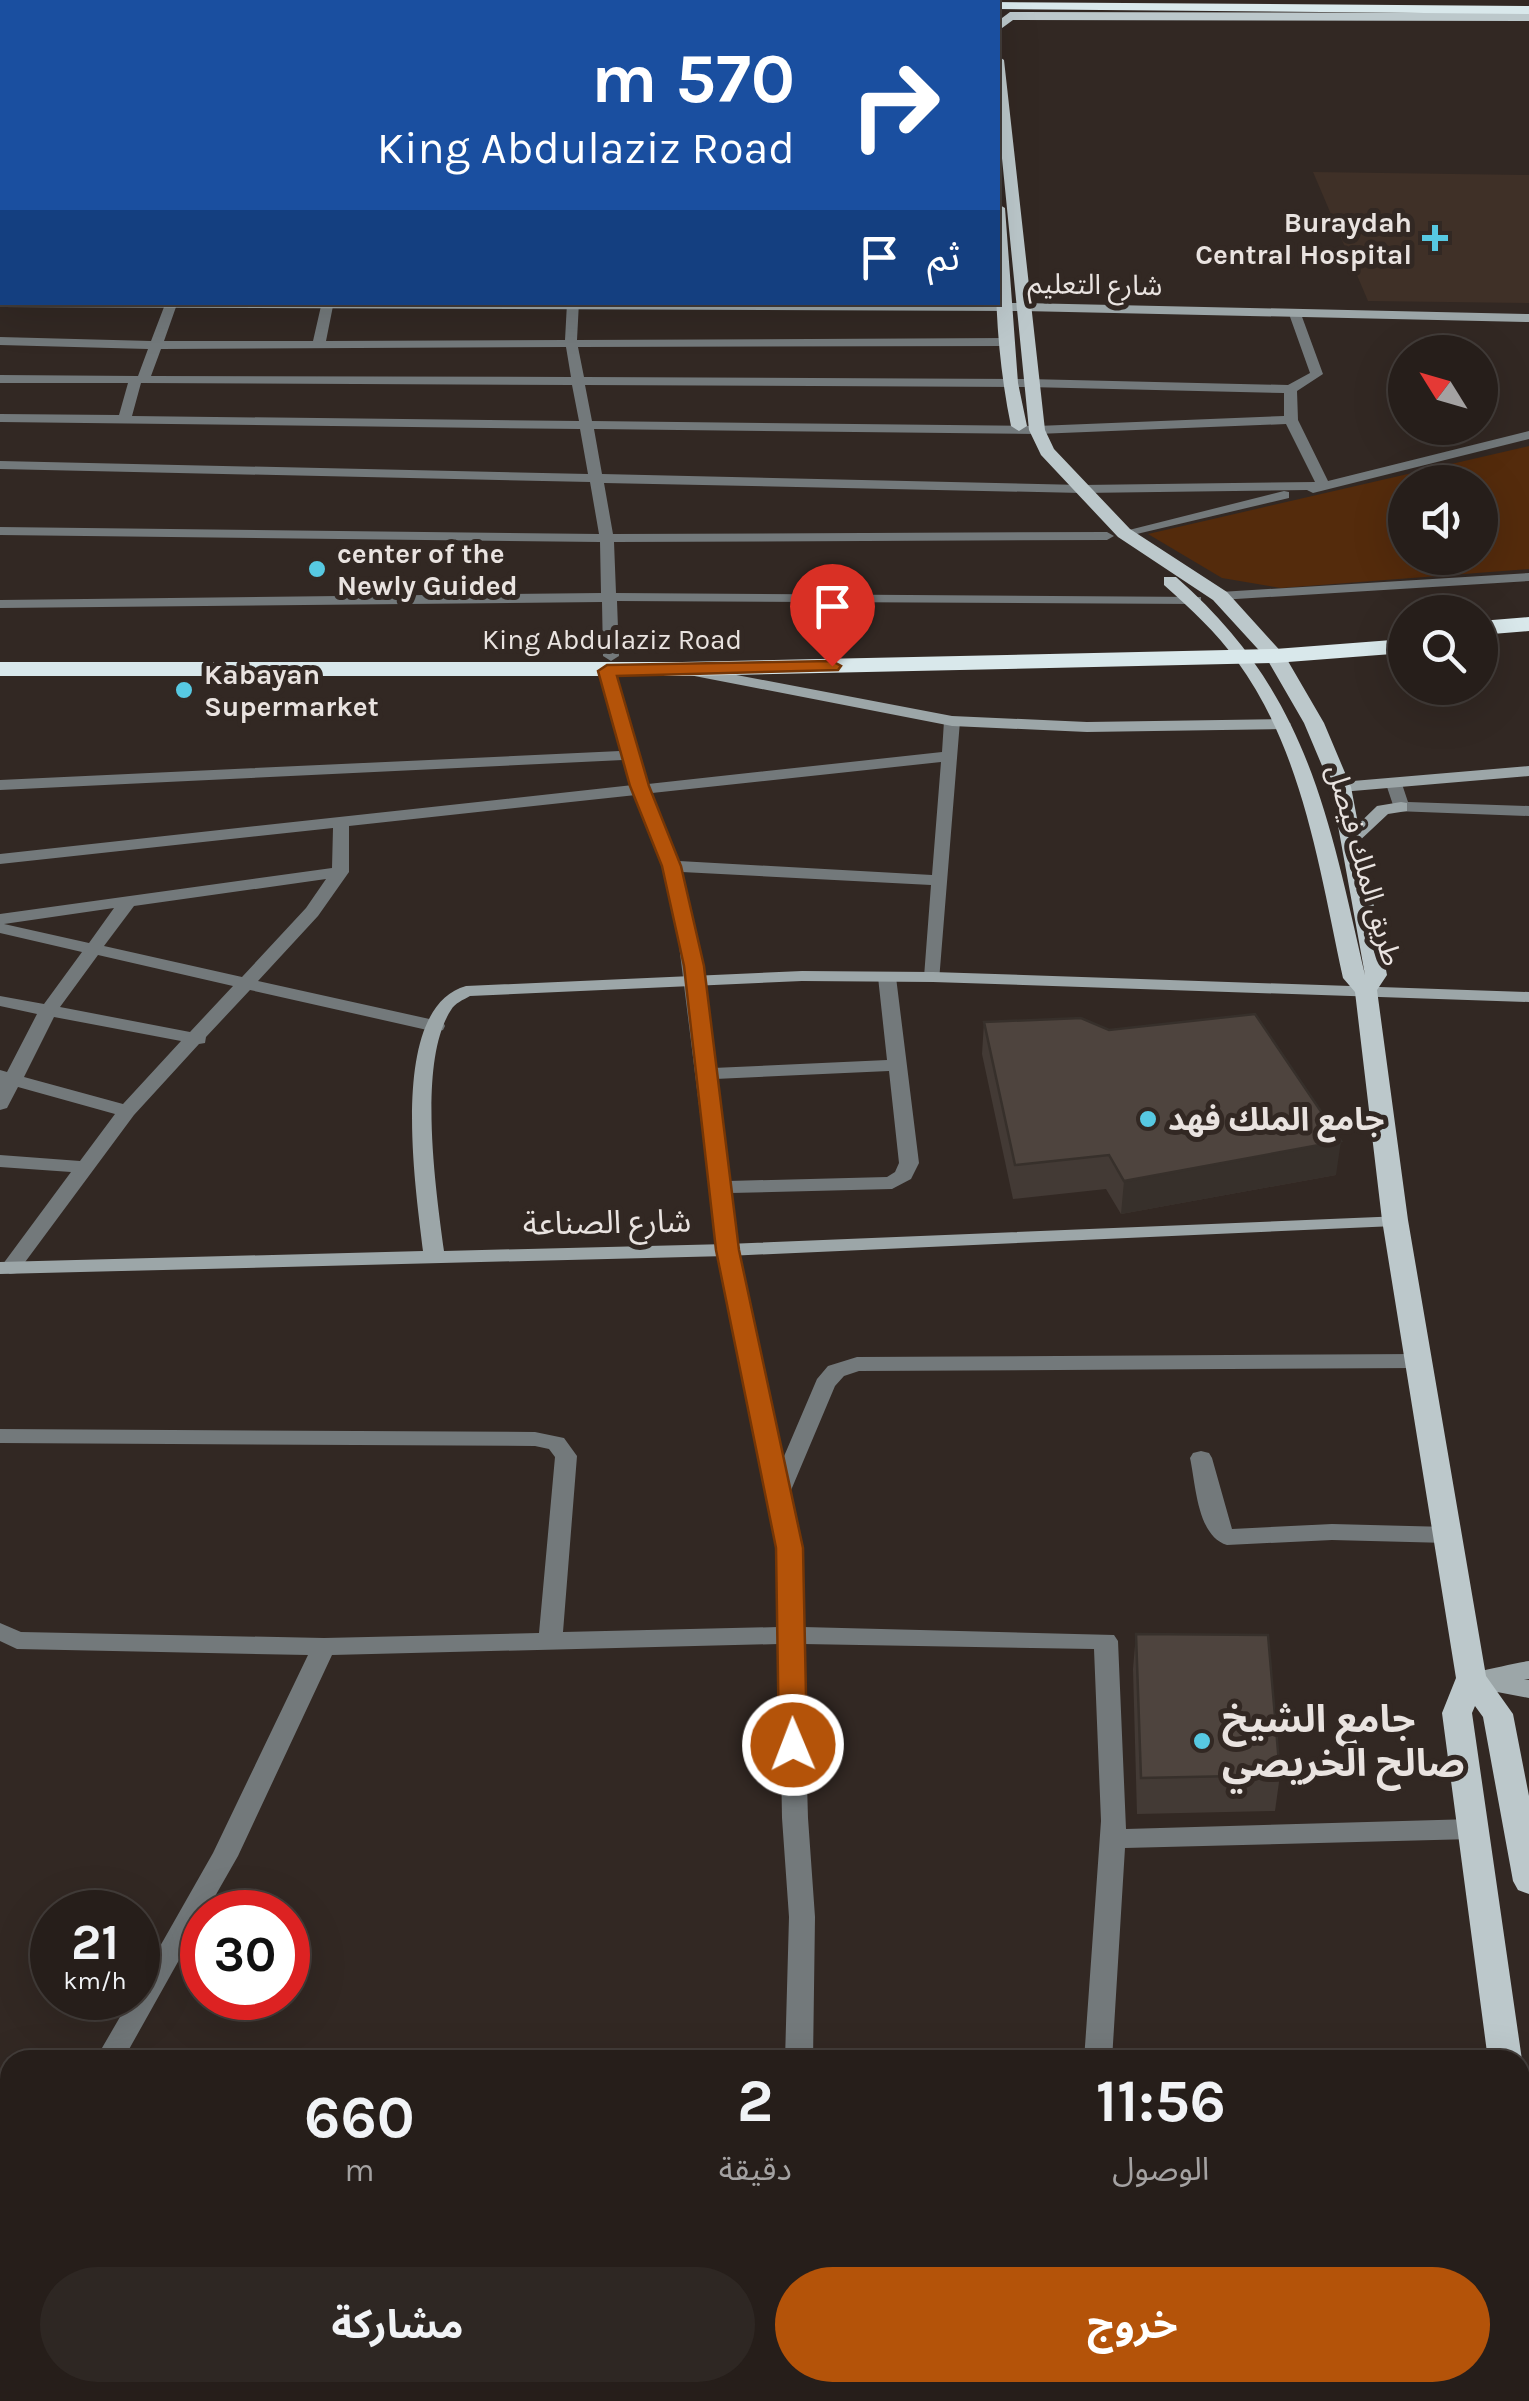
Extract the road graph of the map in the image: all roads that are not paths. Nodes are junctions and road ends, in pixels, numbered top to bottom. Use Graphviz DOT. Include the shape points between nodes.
graph roads {
  1 [pos="1034,0"];
  2 [pos="1051,0"];
  3 [pos="1231,0"];
  4 [pos="1000,4"];
  5 [pos="1411,5"];
  6 [pos="1529,10"];
  7 [pos="1095,16"];
  8 [pos="1004,17"];
  9 [pos="1000,100"];
  10 [pos="1000,224"];
  11 [pos="1010,303"];
  12 [pos="85,305"];
  13 [pos="409,305"];
  14 [pos="574,305"];
  15 [pos="326,306"];
  16 [pos="170,307"];
  17 [pos="1529,308"];
  18 [pos="1294,314"];
  19 [pos="1529,318"];
  20 [pos="0,341"];
  21 [pos="571,342"];
  22 [pos="1006,342"];
  23 [pos="319,344"];
  24 [pos="156,345"];
  25 [pos="0,379"];
  26 [pos="139,380"];
  27 [pos="578,383"];
  28 [pos="1019,383"];
  29 [pos="1290,388"];
  30 [pos="0,418"];
  31 [pos="124,420"];
  32 [pos="1291,420"];
  33 [pos="583,426"];
  34 [pos="1028,430"];
  35 [pos="1529,434"];
  36 [pos="0,464"];
  37 [pos="595,479"];
  38 [pos="1324,486"];
  39 [pos="1071,489"];
  40 [pos="0,531"];
  41 [pos="1116,534"];
  42 [pos="606,538"];
  43 [pos="1529,577"];
  44 [pos="609,596"];
  45 [pos="1220,596"];
  46 [pos="1196,600"];
  47 [pos="0,604"];
  48 [pos="1529,624"];
  49 [pos="1498,627"];
  50 [pos="1388,636"];
  51 [pos="1529,637"];
  52 [pos="1498,639"];
  53 [pos="1388,647"];
  54 [pos="1255,651"];
  55 [pos="0,655"];
  56 [pos="609,664"];
  57 [pos="0,669"];
  58 [pos="682,670"];
  59 [pos="952,720"];
  60 [pos="1283,724"];
  61 [pos="629,754"];
  62 [pos="949,756"];
  63 [pos="1529,771"];
  64 [pos="1394,784"];
  65 [pos="0,785"];
  66 [pos="639,786"];
  67 [pos="1341,787"];
  68 [pos="1401,806"];
  69 [pos="1529,811"];
  70 [pos="341,823"];
  71 [pos="1350,840"];
  72 [pos="0,859"];
  73 [pos="672,866"];
  74 [pos="340,872"];
  75 [pos="938,880"];
  76 [pos="127,903"];
  77 [pos="0,919"];
  78 [pos="0,928"];
  79 [pos="90,949"];
  80 [pos="887,977"];
  81 [pos="933,977"];
  82 [pos="692,981"];
  83 [pos="242,985"];
  84 [pos="1366,990"];
  85 [pos="1529,997"];
  86 [pos="0,1002"];
  87 [pos="48,1011"];
  88 [pos="436,1026"];
  89 [pos="198,1039"];
  90 [pos="898,1065"];
  91 [pos="704,1074"];
  92 [pos="8,1077"];
  93 [pos="0,1104"];
  94 [pos="127,1111"];
  95 [pos="0,1161"];
  96 [pos="84,1167"];
  97 [pos="719,1187"];
  98 [pos="1395,1220"];
  99 [pos="728,1250"];
  100 [pos="434,1256"];
  101 [pos="5,1268"];
  102 [pos="1418,1361"];
  103 [pos="0,1436"];
  104 [pos="1202,1458"];
  105 [pos="780,1492"];
  106 [pos="1448,1535"];
  107 [pos="0,1632"];
  108 [pos="791,1635"];
  109 [pos="550,1641"];
  110 [pos="324,1647"];
  111 [pos="1529,1670"];
  112 [pos="1471,1678"];
  113 [pos="1529,1689"];
  114 [pos="1474,1830"];
  115 [pos="1113,1838"];
  116 [pos="1529,1882"];
  117 [pos="115,2050"];
  118 [pos="799,2050"];
  119 [pos="1099,2050"];
  120 [pos="1504,2050"];
  1 -- 8 [label="main road" via="1033,8"];
  2 -- 7 [label="main road" via="1062,14"];
  3 -- 5 [label="highway"];
  4 -- 5 [label="highway"];
  5 -- 6 [label="highway"];
  6 -- 7 [label="main road"];
  7 -- 8 [label="main road"];
  9 -- 11 [label="main road, طريق الملك فيصل"];
  10 -- 11 [label="main road, طريق الملك فيصل"];
  11 -- 17 [label="street, شارع التعليم"];
  11 -- 18 [label="street, شارع التعليم"];
  11 -- 22 [label="main road, طريق الملك فيصل"];
  11 -- 28 [label="main road, طريق الملك فيصل"];
  12 -- 16 [label="street, شارع التعليم"];
  13 -- 15 [label="street, شارع التعليم"];
  14 -- 21 [label="street"];
  15 -- 16 [label="street, شارع التعليم"];
  15 -- 23 [label="street"];
  16 -- 24 [label="street"];
  18 -- 19 [label="street, شارع التعليم"];
  18 -- 29 [label="street" via="1317,374"];
  20 -- 24 [label="street"];
  21 -- 22 [label="street"];
  21 -- 23 [label="street"];
  21 -- 27 [label="street"];
  22 -- 28 [label="main road, طريق الملك فيصل"];
  23 -- 24 [label="street"];
  24 -- 26 [label="street"];
  25 -- 26 [label="street"];
  26 -- 27 [label="street"];
  26 -- 31 [label="street"];
  27 -- 28 [label="street"];
  27 -- 33 [label="street"];
  28 -- 29 [label="street"];
  28 -- 34 [label="main road, طريق الملك فيصل"];
  29 -- 32 [label="street"];
  30 -- 31 [label="street"];
  31 -- 33 [label="street"];
  32 -- 34 [label="street"];
  32 -- 38 [label="street"];
  33 -- 34 [label="street"];
  33 -- 37 [label="street"];
  34 -- 39 [label="main road, طريق الملك فيصل"];
  35 -- 38 [label="street"];
  36 -- 37 [label="street"];
  37 -- 39 [label="street"];
  37 -- 42 [label="street"];
  38 -- 39 [label="street"];
  38 -- 41 [label="street"];
  39 -- 41 [label="main road, طريق الملك فيصل"];
  40 -- 42 [label="street"];
  41 -- 42 [label="street"];
  41 -- 45 [label="main road, طريق الملك فيصل"];
  41 -- 46 [label="main road, طريق الملك فيصل"];
  42 -- 44 [label="street"];
  43 -- 45 [label="street"];
  44 -- 46 [label="street"];
  44 -- 47 [label="street"];
  44 -- 56 [label="street"];
  45 -- 54 [label="main road, طريق الملك فيصل"];
  46 -- 54 [label="main road, طريق الملك فيصل"];
  48 -- 49 [label="highway"];
  50 -- 54 [label="highway, King Abdulaziz Road"];
  51 -- 52 [label="highway"];
  53 -- 54 [label="highway, King Abdulaziz Road"];
  54 -- 56 [label="highway, King Abdulaziz Road"];
  54 -- 58 [label="highway, King Abdulaziz Road"];
  54 -- 60 [label="main road, طريق الملك فيصل"];
  54 -- 67 [label="main road, طريق الملك فيصل" via="1314,722"];
  55 -- 56 [label="highway, King Abdulaziz Road"];
  56 -- 57 [label="highway, King Abdulaziz Road"];
  56 -- 58 [label="highway, King Abdulaziz Road"];
  56 -- 61 [label="street"];
  58 -- 59 [label="street"];
  59 -- 60 [label="street" via="1087,727"];
  59 -- 62 [label="street"];
  60 -- 84 [label="main road, طريق الملك فيصل" via="1316,812 1354,978"];
  61 -- 65 [label="street"];
  61 -- 66 [label="street"];
  62 -- 66 [label="street"];
  62 -- 75 [label="street"];
  63 -- 64 [label="street"];
  64 -- 67 [label="street"];
  64 -- 68 [label="street"];
  66 -- 70 [label="street"];
  66 -- 73 [label="street"];
  67 -- 71 [label="main road, طريق الملك فيصل"];
  68 -- 69 [label="street"];
  68 -- 71 [label="street" via="1383,810"];
  70 -- 72 [label="street"];
  70 -- 74 [label="street"];
  71 -- 84 [label="main road, طريق الملك فيصل" via="1376,975"];
  73 -- 75 [label="street"];
  73 -- 82 [label="street"];
  74 -- 76 [label="street"];
  74 -- 83 [label="street" via="312,912"];
  75 -- 81 [label="street"];
  76 -- 77 [label="street"];
  76 -- 79 [label="street"];
  78 -- 79 [label="street"];
  79 -- 83 [label="street"];
  79 -- 87 [label="street"];
  80 -- 81 [label="street"];
  80 -- 82 [label="street"];
  80 -- 90 [label="street"];
  81 -- 84 [label="street"];
  82 -- 88 [label="street" via="486,987 451,999"];
  82 -- 91 [label="street"];
  83 -- 88 [label="street"];
  83 -- 89 [label="street"];
  84 -- 85 [label="street"];
  84 -- 98 [label="main road, طريق الملك فيصل"];
  86 -- 87 [label="street"];
  87 -- 89 [label="street"];
  87 -- 92 [label="street"];
  88 -- 100 [label="street" via="422,1147"];
  89 -- 94 [label="street"];
  90 -- 91 [label="street"];
  90 -- 97 [label="street" via="909,1163 904,1175 892,1183"];
  91 -- 97 [label="street"];
  92 -- 93 [label="street"];
  92 -- 94 [label="street"];
  94 -- 96 [label="street"];
  95 -- 96 [label="street"];
  96 -- 101 [label="street"];
  97 -- 99 [label="street"];
  98 -- 99 [label="street, شارع الصناعة"];
  98 -- 102 [label="main road, طريق الملك فيصل"];
  99 -- 100 [label="street, شارع الصناعة"];
  99 -- 105 [label="street"];
  100 -- 101 [label="street, شارع الصناعة"];
  102 -- 105 [label="street" via="857,1364 836,1371 825,1384"];
  102 -- 106 [label="main road, طريق الملك فيصل"];
  103 -- 109 [label="street" via="556,1443 566,1456"];
  104 -- 106 [label="street" via="1218,1530 1227,1537"];
  105 -- 108 [label="street" via="790,1548"];
  106 -- 112 [label="main road, طريق الملك فيصل"];
  107 -- 110 [label="street" via="17,1640"];
  108 -- 109 [label="street"];
  108 -- 115 [label="street" via="1106,1641"];
  108 -- 118 [label="street" via="802,1917"];
  109 -- 110 [label="street"];
  110 -- 117 [label="street" via="225,1856"];
  111 -- 112 [label="street"];
  112 -- 113 [label="street"];
  112 -- 114 [label="main road, طريق الملك فيصل" via="1457,1713"];
  112 -- 116 [label="main road, طريق الملك فيصل" via="1498,1714"];
  114 -- 115 [label="street"];
  114 -- 120 [label="main road, طريق الملك فيصل"];
  115 -- 119 [label="street"];
}
